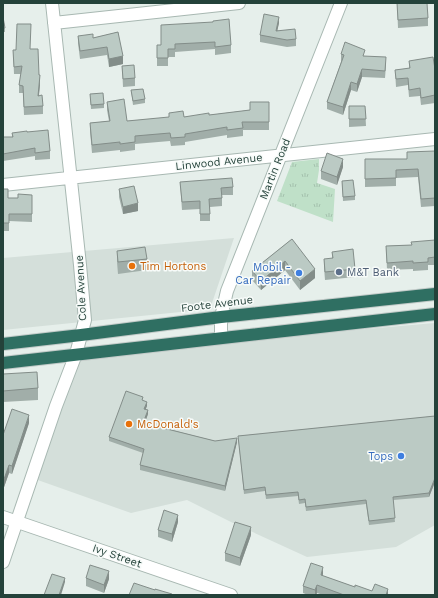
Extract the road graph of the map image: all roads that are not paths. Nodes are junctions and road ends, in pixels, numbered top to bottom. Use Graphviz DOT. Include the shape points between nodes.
graph roads {
  1 [pos="52,3"];
  2 [pos="239,3"];
  3 [pos="341,3"];
  4 [pos="54,23"];
  5 [pos="435,139"];
  6 [pos="281,155"];
  7 [pos="70,178"];
  8 [pos="3,185"];
  9 [pos="435,294"];
  10 [pos="435,314"];
  11 [pos="221,317"];
  12 [pos="81,335"];
  13 [pos="221,338"];
  14 [pos="3,344"];
  15 [pos="76,354"];
  16 [pos="3,363"];
  17 [pos="3,517"];
  18 [pos="17,522"];
  19 [pos="3,562"];
  20 [pos="231,595"];
  1 -- 4 [label="street, Cole Avenue"];
  2 -- 4 [label="street"];
  3 -- 6 [label="street, Martin Road"];
  4 -- 7 [label="street, Cole Avenue"];
  5 -- 6 [label="street, Linwood Avenue"];
  6 -- 7 [label="street, Linwood Avenue"];
  6 -- 11 [label="street, Martin Road" via="227,291"];
  7 -- 8 [label="street, Linwood Avenue"];
  7 -- 12 [label="street, Cole Avenue" via="85,320"];
  9 -- 11 [label="highway, Foote Avenue"];
  10 -- 13 [label="highway"];
  11 -- 12 [label="highway, Foote Avenue"];
  11 -- 13 [label="street, Martin Road"];
  12 -- 14 [label="highway, Foote Avenue"];
  12 -- 15 [label="street, Cole Avenue"];
  13 -- 15 [label="highway"];
  15 -- 16 [label="highway"];
  15 -- 18 [label="street, Cole Avenue"];
  17 -- 18 [label="street, Ivy Street"];
  18 -- 19 [label="street, Cole Avenue"];
  18 -- 20 [label="street, Ivy Street"];
}
